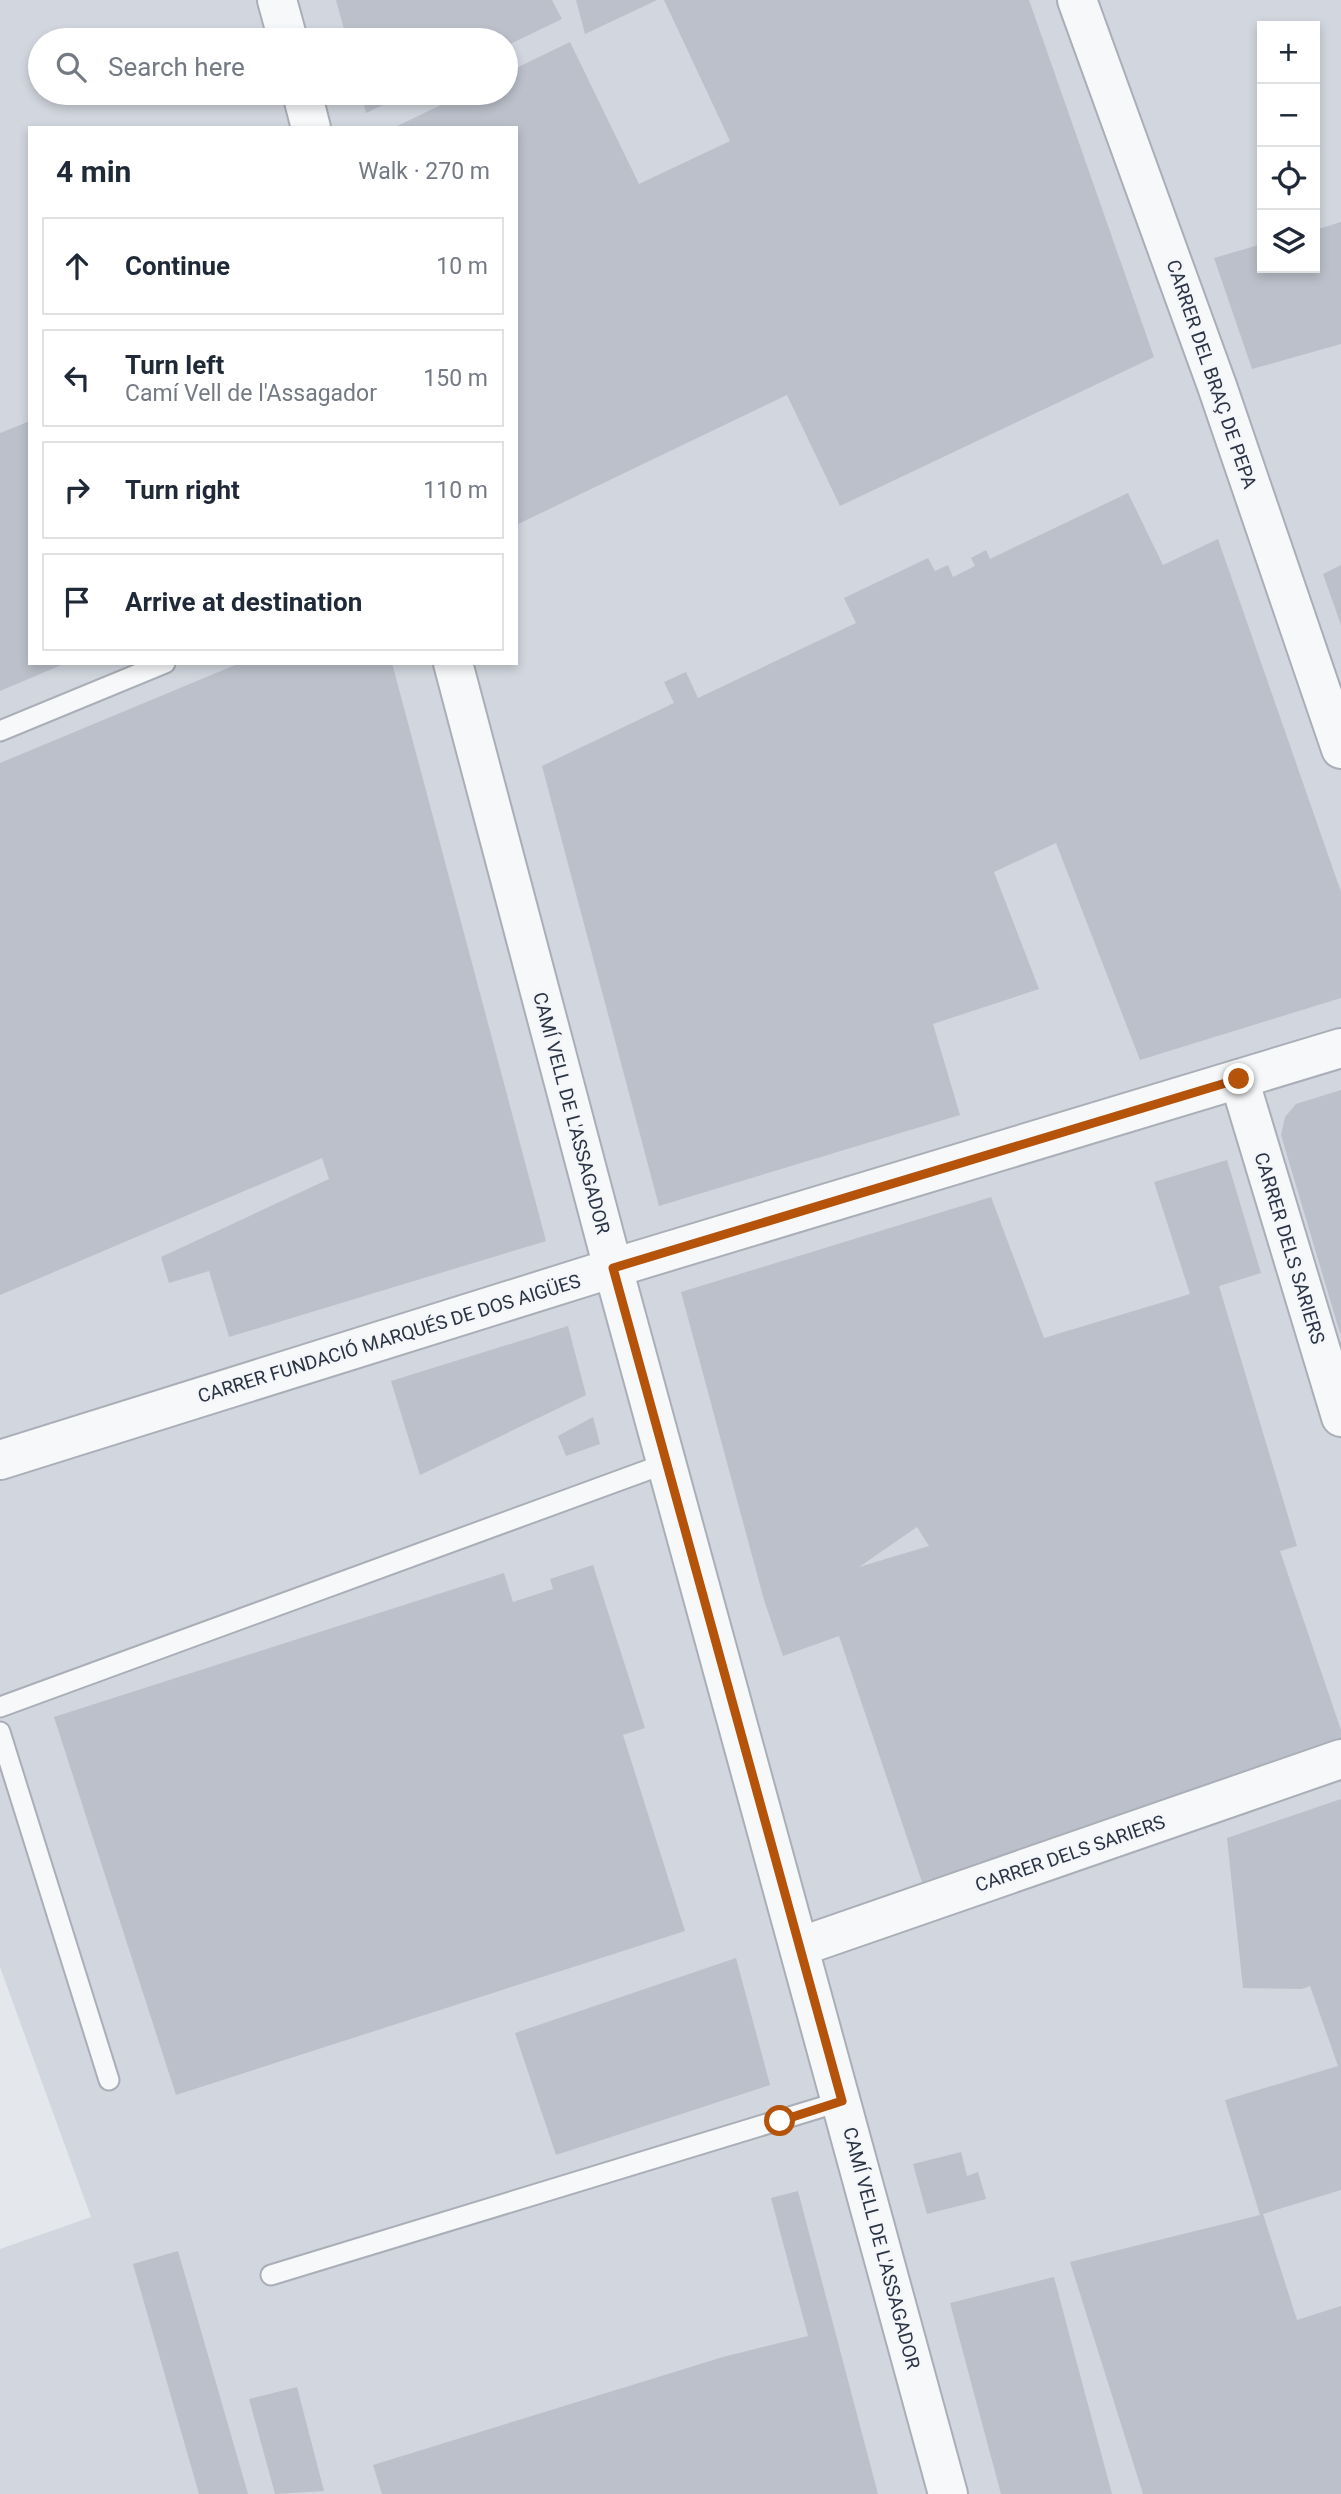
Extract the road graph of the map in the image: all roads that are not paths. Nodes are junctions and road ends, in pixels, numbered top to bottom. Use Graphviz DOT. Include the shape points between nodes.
graph roads {
  1 [pos="277,0"];
  2 [pos="1077,0"];
  3 [pos="285,28"];
  4 [pos="305,105"];
  5 [pos="310,126"];
  6 [pos="160,665"];
  7 [pos="454,665"];
  8 [pos="0,731"];
  9 [pos="1341,749"];
  10 [pos="1341,1048"];
  11 [pos="1239,1079"];
  12 [pos="613,1268"];
  13 [pos="1341,1417"];
  14 [pos="0,1460"];
  15 [pos="667,1463"];
  16 [pos="0,1707"];
  17 [pos="0,1732"];
  18 [pos="1341,1759"];
  19 [pos="799,1947"];
  20 [pos="109,2080"];
  21 [pos="842,2101"];
  22 [pos="271,2275"];
  23 [pos="948,2494"];
  1 -- 3 [label="street"];
  2 -- 9 [label="street, CARRER DEL BRAÇ DE PEPA" via="1217,386"];
  4 -- 5 [label="street"];
  6 -- 8 [label="lane"];
  7 -- 12 [label="street, CAMÍ VELL DE L'ASSAGADOR"];
  10 -- 11 [label="street, CARRER FUNDACIÓ MARQUÉS DE DOS AIGÜES"];
  11 -- 12 [label="street, CARRER FUNDACIÓ MARQUÉS DE DOS AIGÜES"];
  11 -- 13 [label="street, CARRER DELS SARIERS"];
  12 -- 14 [label="street, CARRER FUNDACIÓ MARQUÉS DE DOS AIGÜES"];
  12 -- 15 [label="street, CAMÍ VELL DE L'ASSAGADOR"];
  15 -- 16 [label="lane"];
  15 -- 19 [label="street, CAMÍ VELL DE L'ASSAGADOR"];
  17 -- 20 [label="lane"];
  18 -- 19 [label="street, CARRER DELS SARIERS"];
  19 -- 21 [label="street, CAMÍ VELL DE L'ASSAGADOR"];
  21 -- 22 [label="lane"];
  21 -- 23 [label="street, CAMÍ VELL DE L'ASSAGADOR"];
}
